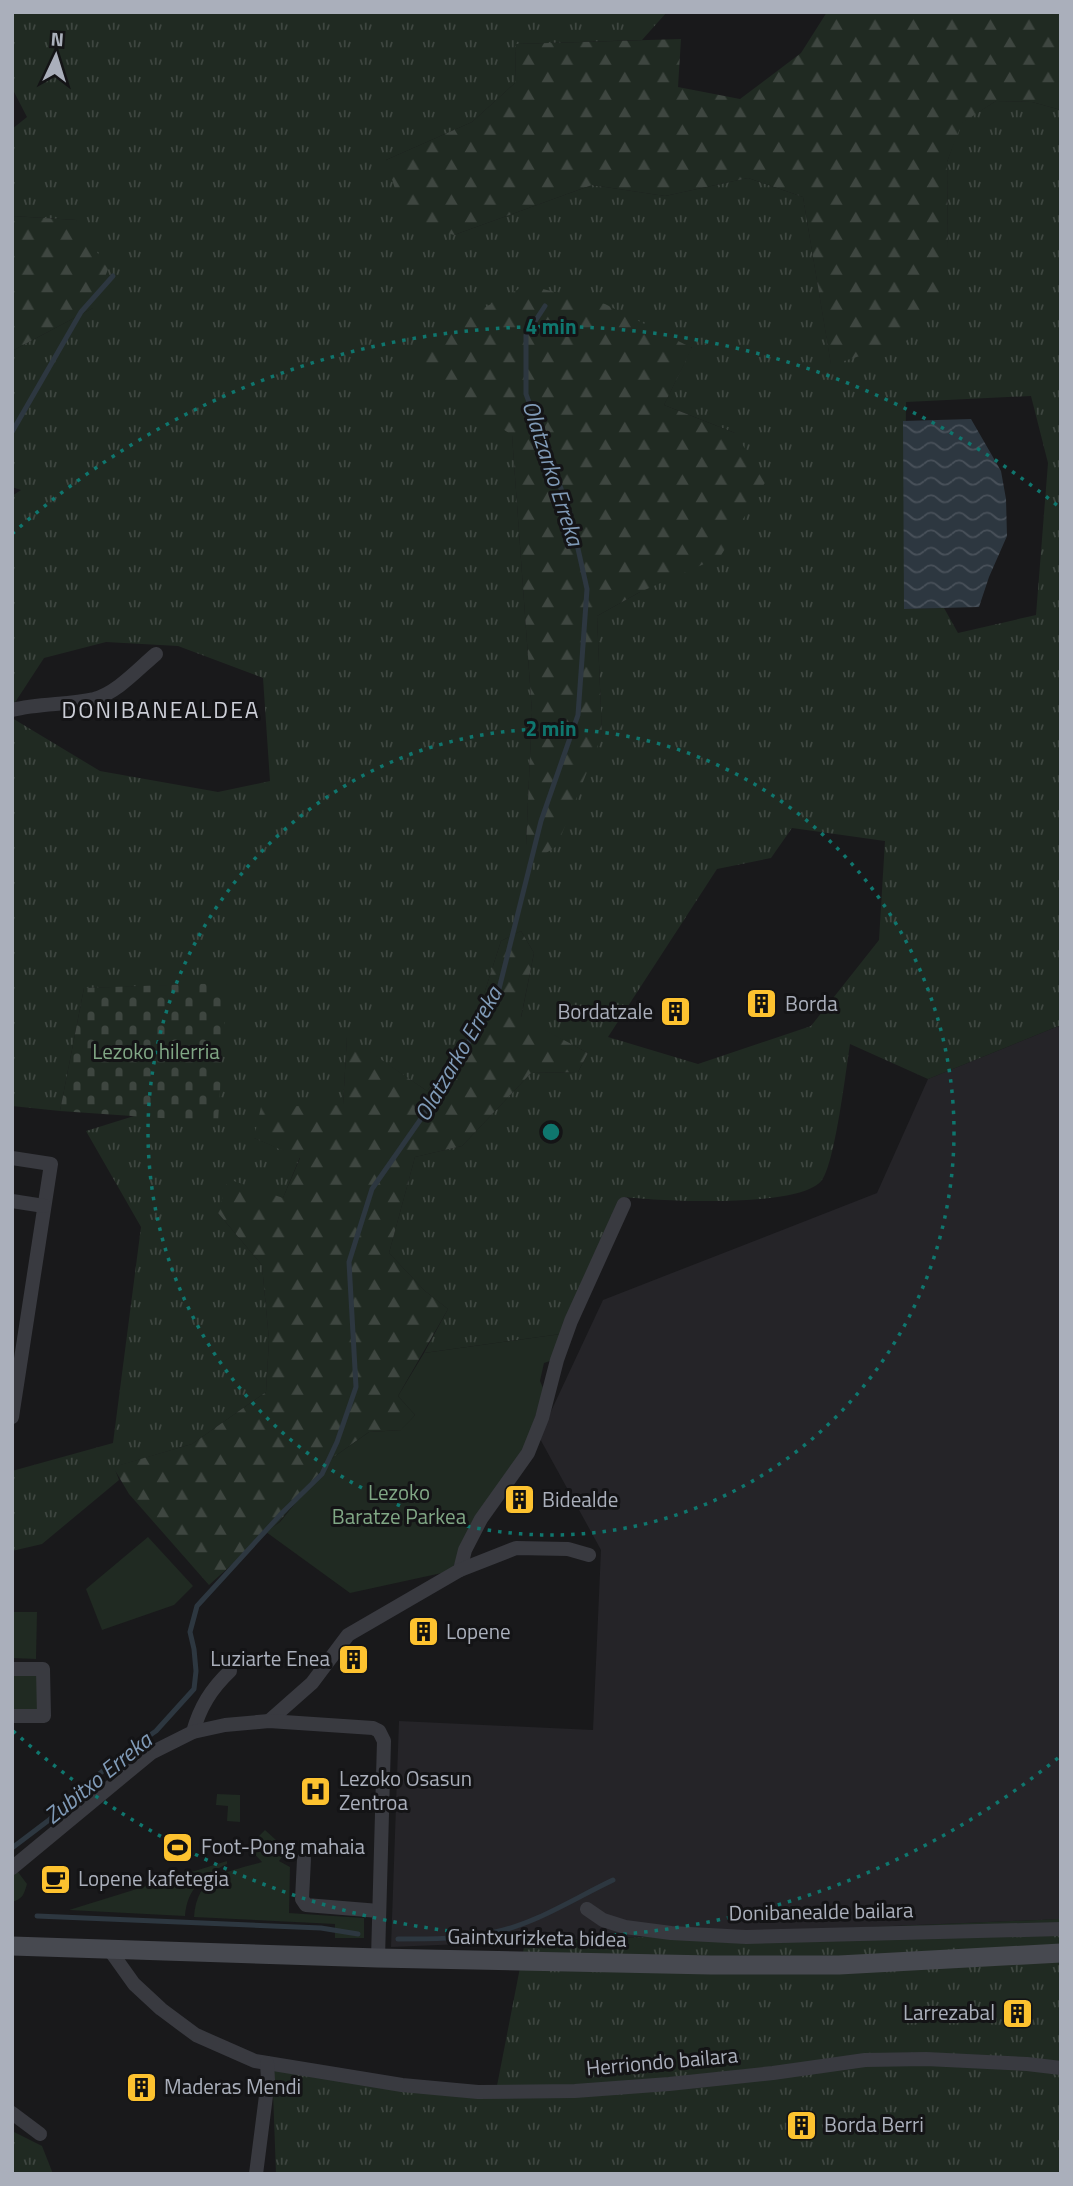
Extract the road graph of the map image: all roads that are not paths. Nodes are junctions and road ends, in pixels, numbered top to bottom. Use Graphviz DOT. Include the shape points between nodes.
graph roads {
  1 [pos="156,654"];
  2 [pos="12,710"];
  3 [pos="12,1158"];
  4 [pos="12,1201"];
  5 [pos="624,1204"];
  6 [pos="44,1206"];
  7 [pos="12,1417"];
  8 [pos="589,1555"];
  9 [pos="460,1570"];
  10 [pos="12,1669"];
  11 [pos="230,1671"];
  12 [pos="12,1716"];
  13 [pos="269,1721"];
  14 [pos="192,1732"];
  15 [pos="304,1859"];
  16 [pos="12,1868"];
  17 [pos="587,1909"];
  18 [pos="379,1911"];
  19 [pos="1061,1929"];
  20 [pos="12,1946"];
  21 [pos="109,1949"];
  22 [pos="1061,1954"];
  23 [pos="378,1958"];
  24 [pos="267,2063"];
  25 [pos="1061,2068"];
  26 [pos="12,2113"];
  27 [pos="40,2134"];
  28 [pos="256,2174"];
  1 -- 2 [label="street" via="95,699"];
  3 -- 6 [label="street" via="51,1164"];
  4 -- 6 [label="street"];
  5 -- 9 [label="street" via="571,1321 528,1453 481,1519"];
  6 -- 7 [label="street"];
  8 -- 9 [label="street" via="568,1549 516,1548"];
  9 -- 13 [label="street" via="348,1635 312,1683"];
  10 -- 12 [label="street" via="43,1669 44,1716"];
  11 -- 14 [label="street" via="203,1703"];
  13 -- 14 [label="street"];
  13 -- 18 [label="street" via="373,1728 382,1735"];
  14 -- 16 [label="street" via="150,1753"];
  15 -- 18 [label="street" via="302,1899 306,1905"];
  17 -- 19 [label="street, Donibanealde bailara" via="625,1927 746,1937"];
  18 -- 23 [label="street"];
  20 -- 21 [label="main road, Gaintxurizketa bidea"];
  21 -- 23 [label="main road, Gaintxurizketa bidea"];
  21 -- 24 [label="street, Herriondo bailara" via="134,1983 195,2035"];
  22 -- 23 [label="main road, Gaintxurizketa bidea" via="839,1965"];
  24 -- 25 [label="street, Herriondo bailara" via="478,2092 670,2084 865,2060"];
  24 -- 28 [label="street"];
  26 -- 27 [label="street"];
}
